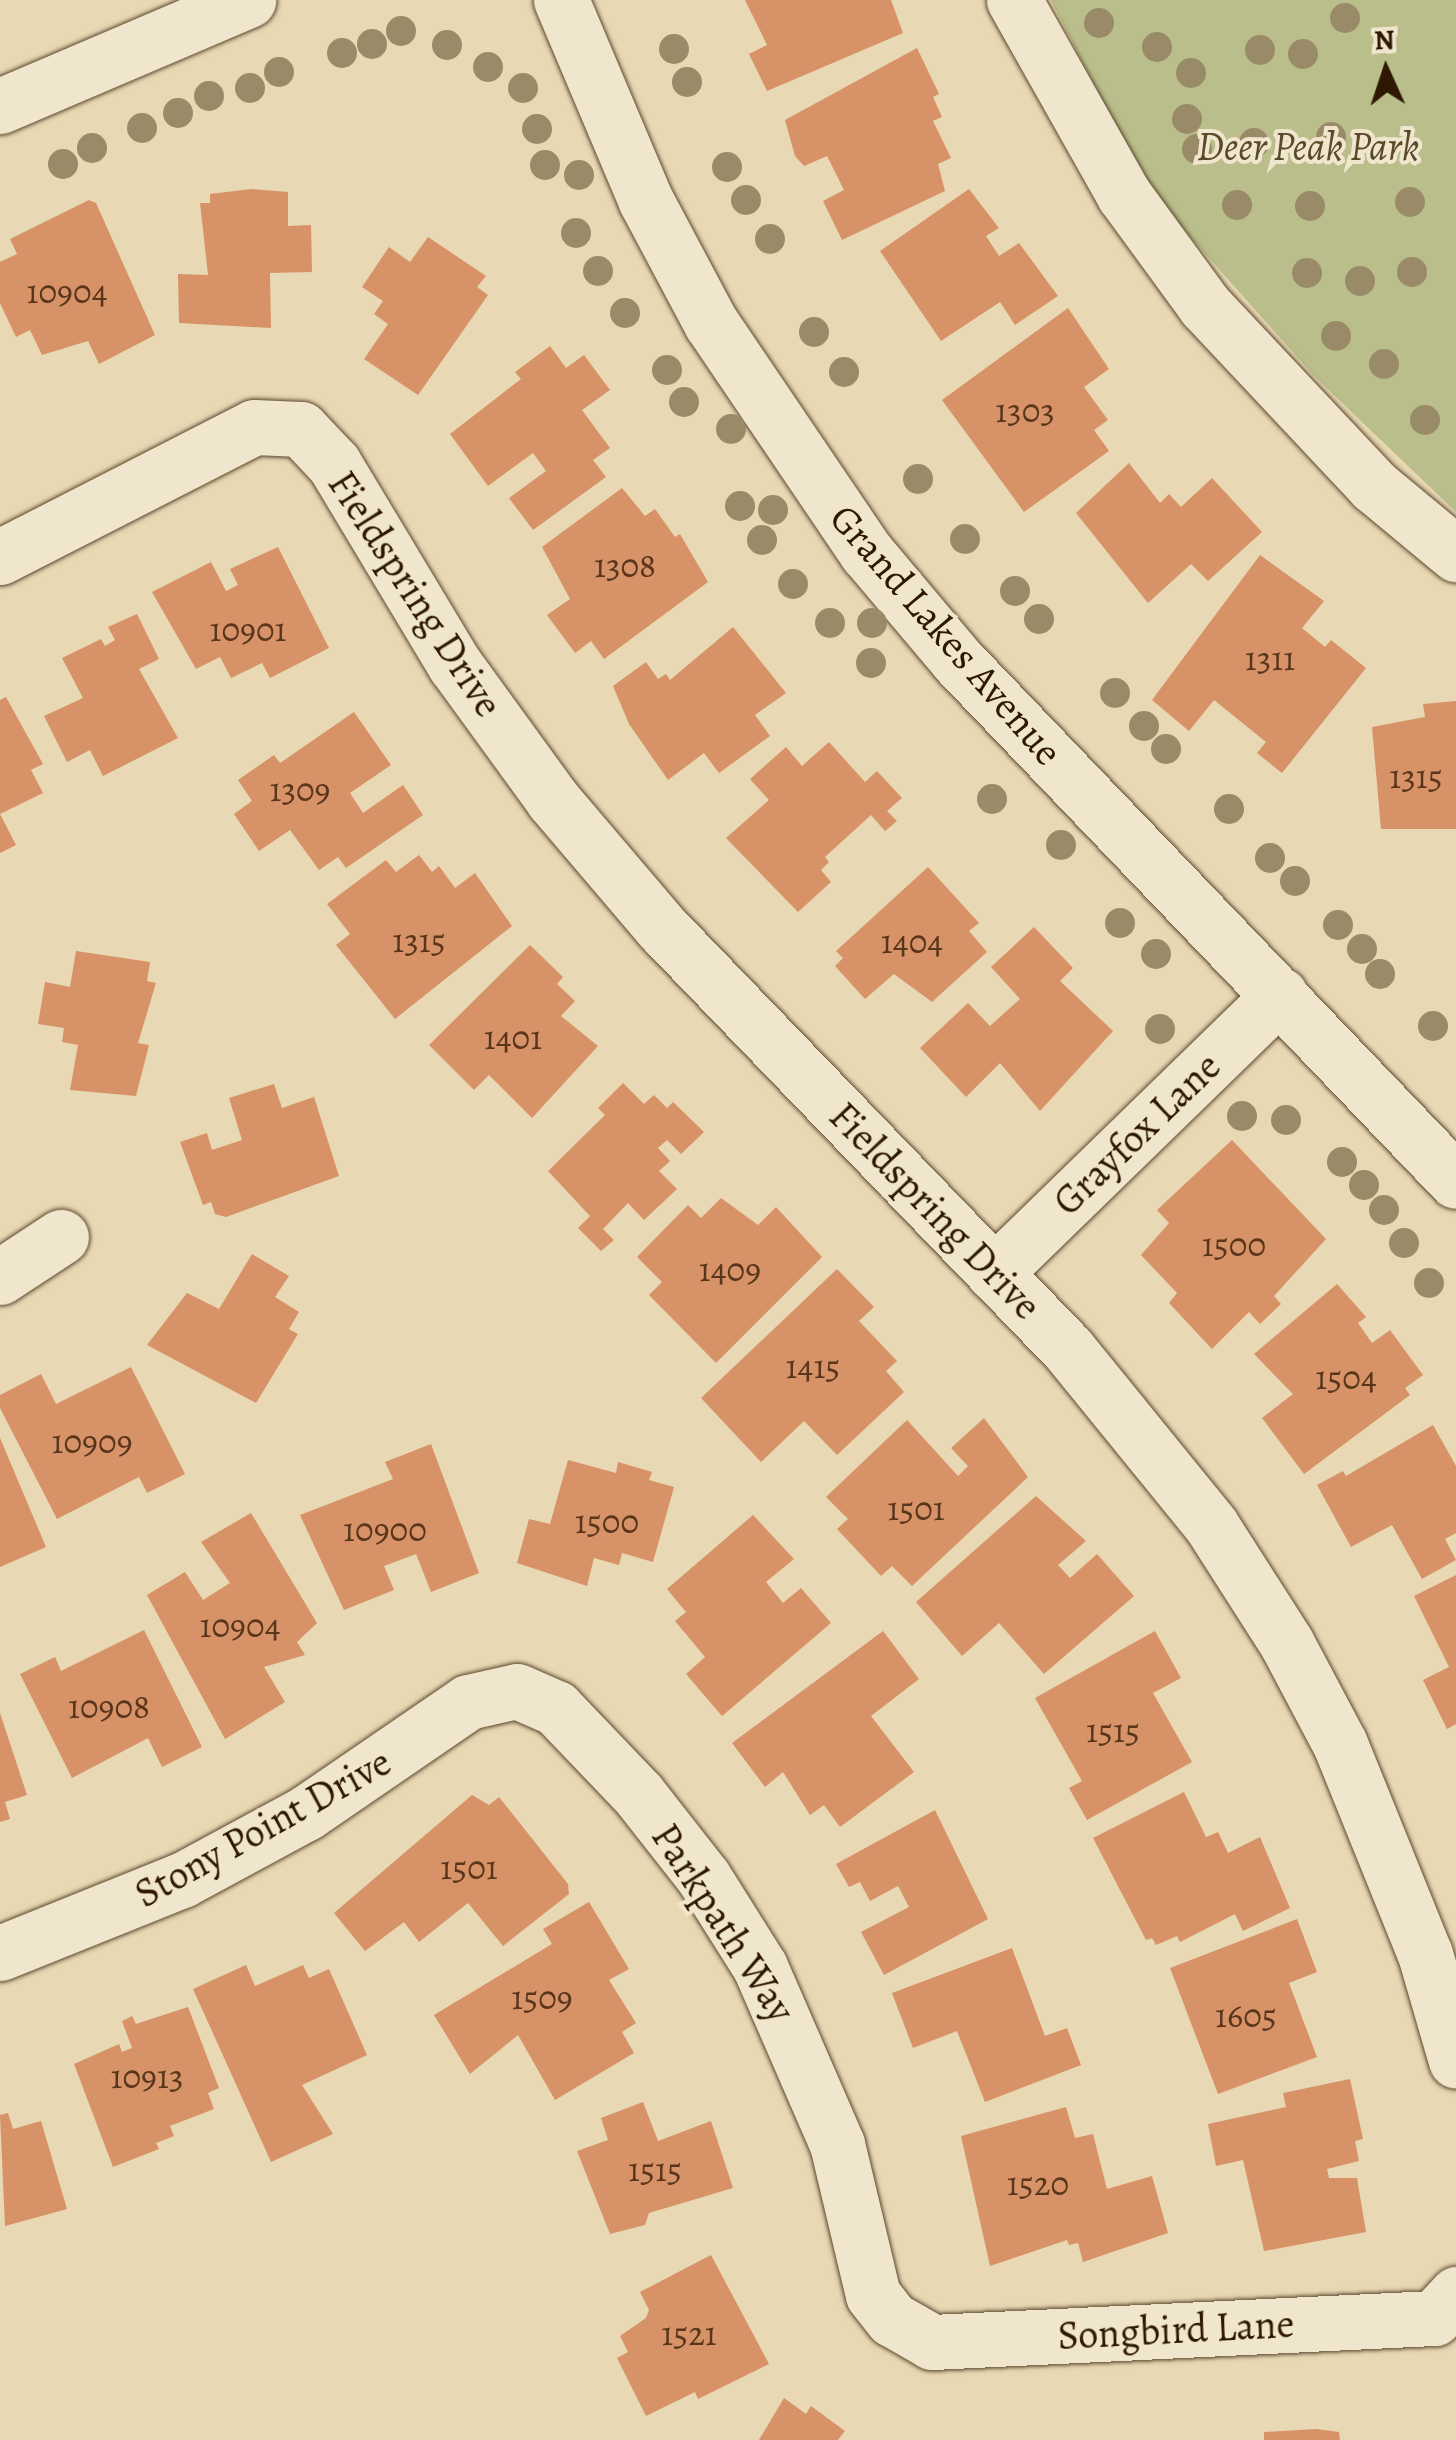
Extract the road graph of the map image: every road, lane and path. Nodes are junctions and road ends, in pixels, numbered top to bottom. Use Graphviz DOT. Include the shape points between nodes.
graph roads {
  1 [pos="248,0"];
  2 [pos="561,0"];
  3 [pos="1014,0"];
  4 [pos="0,106"];
  5 [pos="1456,554"];
  6 [pos="0,557"];
  7 [pos="1280,995"];
  8 [pos="1456,1181"];
  9 [pos="61,1237"];
  10 [pos="994,1273"];
  11 [pos="0,1277"];
  12 [pos="517,1691"];
  13 [pos="0,1953"];
  14 [pos="1456,2061"];
  15 [pos="1456,2294"];
  16 [pos="892,2318"];
  1 -- 4 [label="street"];
  2 -- 7 [label="street, Grand Lakes Avenue" via="646,200 711,324 797,457 956,660"];
  3 -- 5 [label="street" via="1124,195 1205,306 1360,472"];
  6 -- 10 [label="street, Fieldspring Drive" via="254,426 302,429 334,464 455,665 554,800 661,927"];
  7 -- 8 [label="street, Grand Lakes Avenue"];
  7 -- 10 [label="street, Grayfox Lane"];
  9 -- 11 [label="street"];
  10 -- 14 [label="street, Fieldspring Drive" via="1142,1434 1287,1644 1386,1848"];
  12 -- 13 [label="street, Stony Point Drive" via="468,1702 306,1814 182,1880"];
  12 -- 16 [label="street, Parkpath Way" via="556,1708 639,1795 704,1878 760,1967 838,2144 873,2295"];
  15 -- 16 [label="street, Songbird Lane" via="1434,2318 932,2342"];
}
